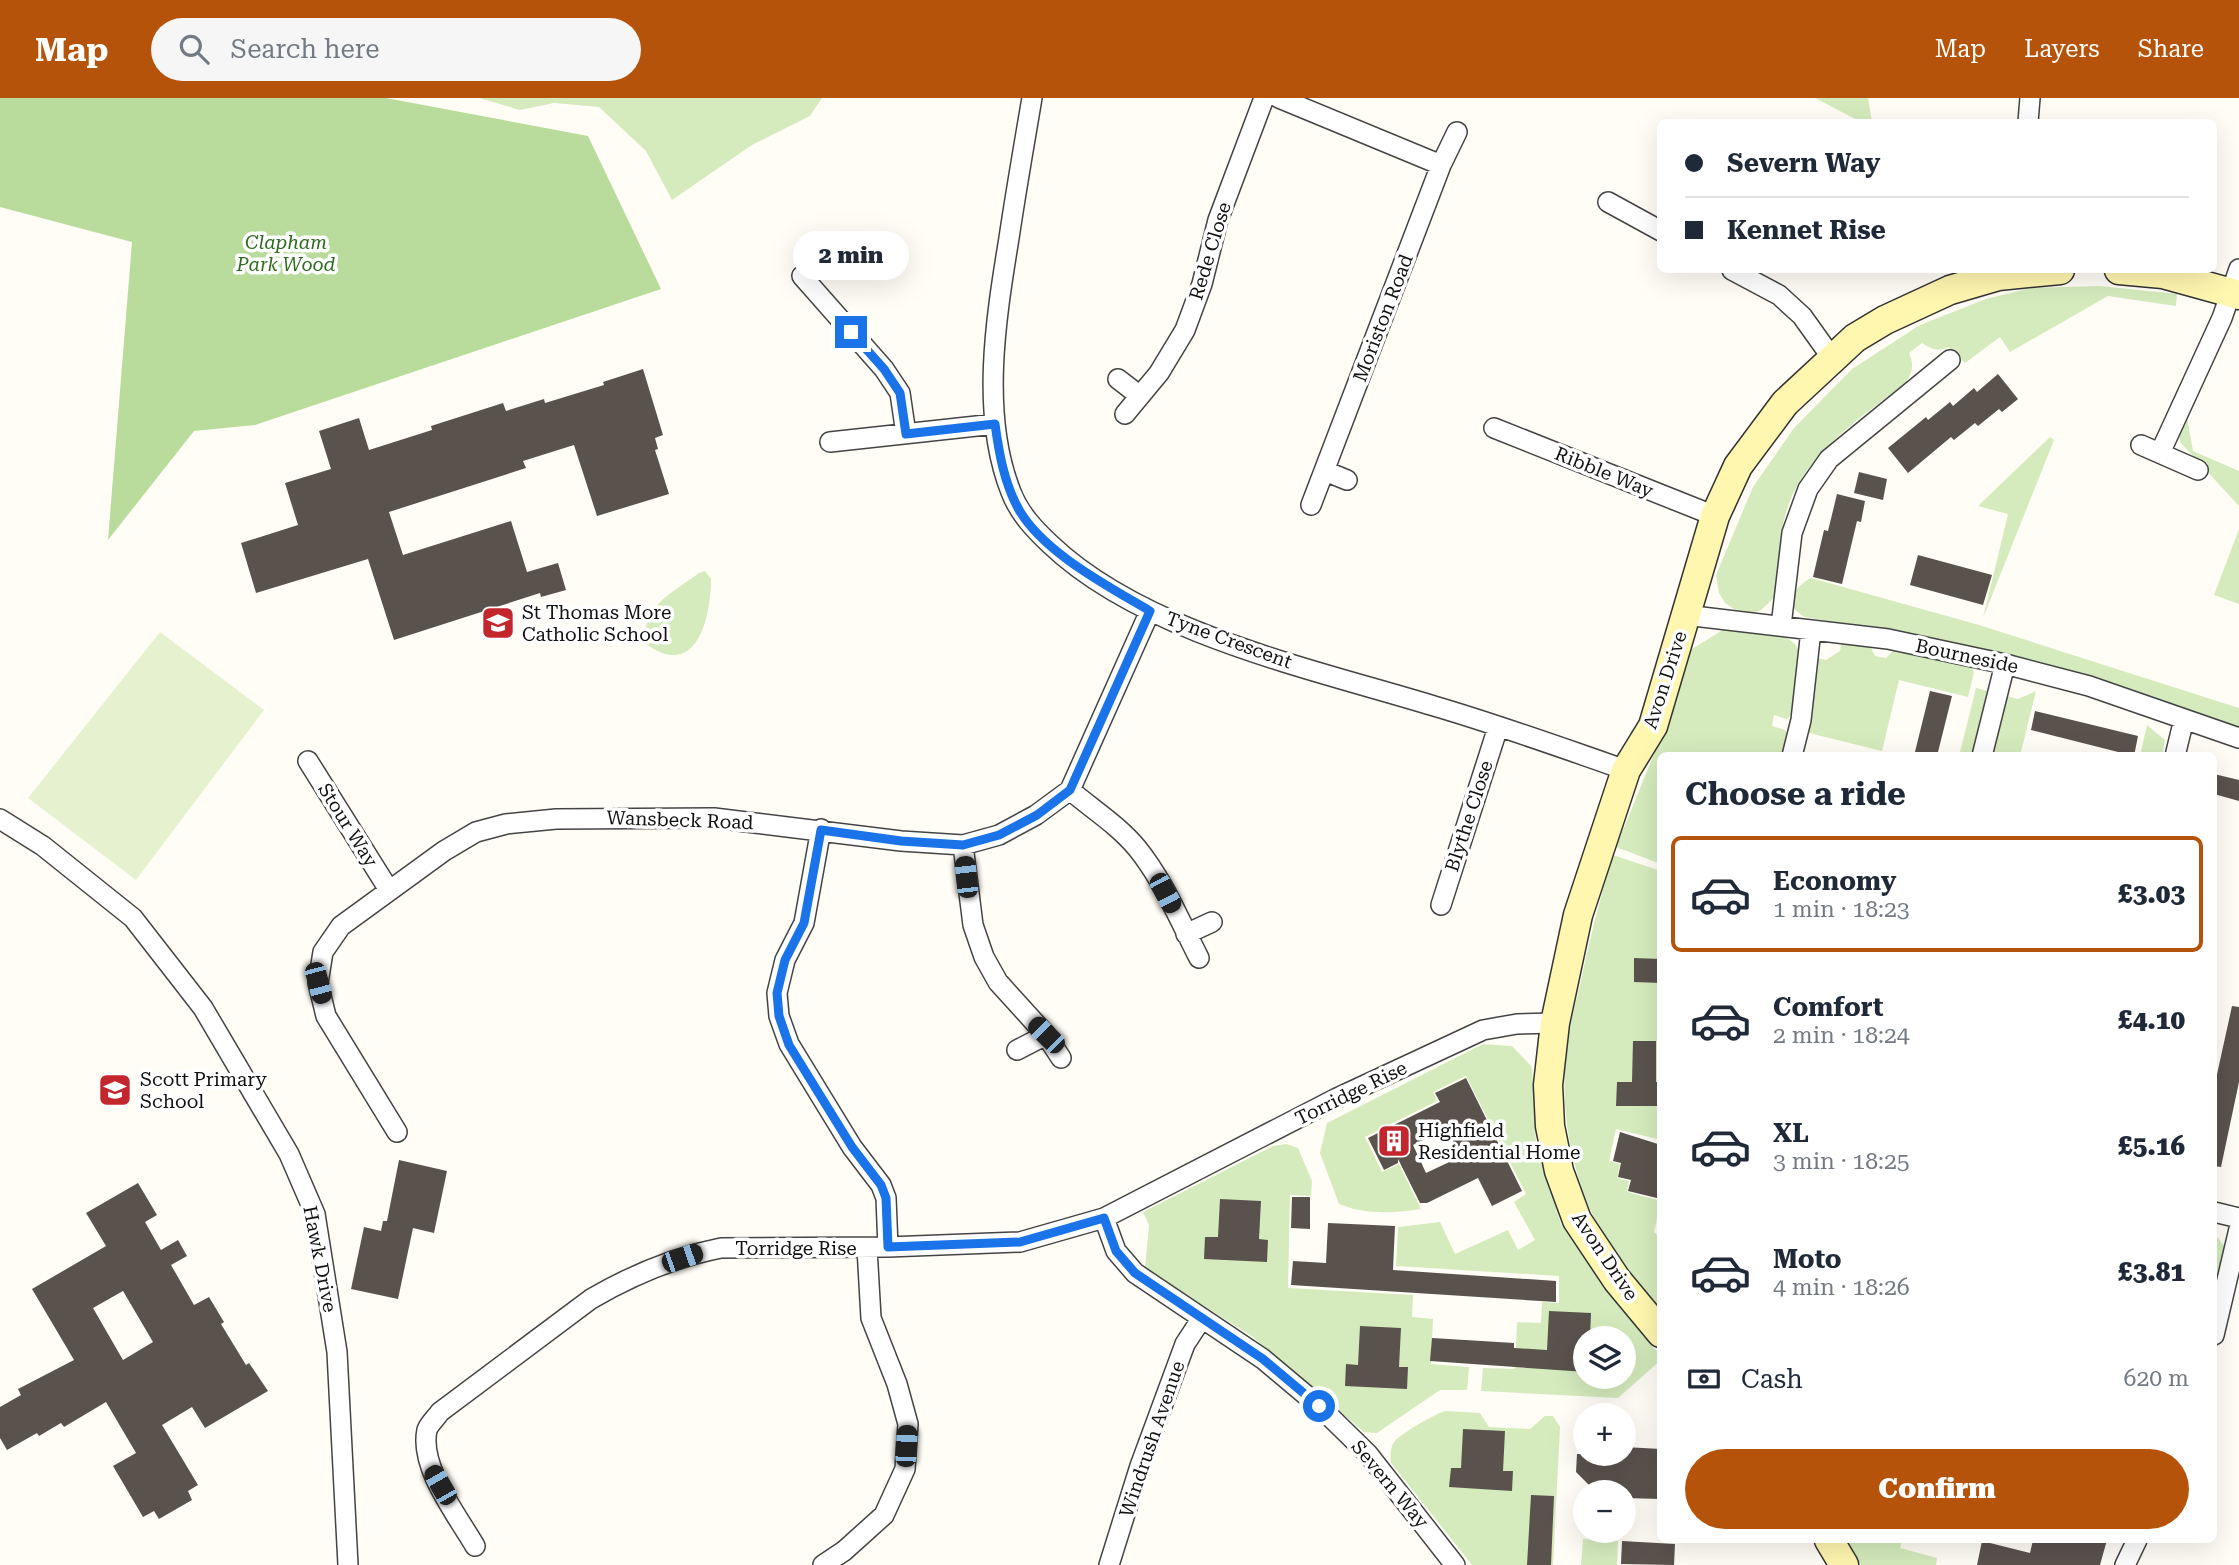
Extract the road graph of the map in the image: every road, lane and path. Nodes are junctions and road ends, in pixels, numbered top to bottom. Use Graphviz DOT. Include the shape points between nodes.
graph roads {
  1 [pos="1032,98"];
  2 [pos="1264,98"];
  3 [pos="1279,98"];
  4 [pos="2030,98"];
  5 [pos="2028,119"];
  6 [pos="1457,132"];
  7 [pos="1441,165"];
  8 [pos="1608,202"];
  9 [pos="1657,229"];
  10 [pos="1737,273"];
  11 [pos="2022,273"];
  12 [pos="2152,273"];
  13 [pos="802,276"];
  14 [pos="2237,286"];
  15 [pos="1832,358"];
  16 [pos="1950,360"];
  17 [pos="1118,379"];
  18 [pos="1140,396"];
  19 [pos="1125,414"];
  20 [pos="995,424"];
  21 [pos="1494,428"];
  22 [pos="906,434"];
  23 [pos="830,442"];
  24 [pos="2141,444"];
  25 [pos="2161,453"];
  26 [pos="2198,470"];
  27 [pos="1325,471"];
  28 [pos="1347,480"];
  29 [pos="1311,505"];
  30 [pos="1715,516"];
  31 [pos="1150,611"];
  32 [pos="1685,615"];
  33 [pos="1781,626"];
  34 [pos="1811,630"];
  35 [pos="2005,664"];
  36 [pos="2184,719"];
  37 [pos="1498,727"];
  38 [pos="2239,738"];
  39 [pos="1793,752"];
  40 [pos="1983,752"];
  41 [pos="2176,752"];
  42 [pos="308,761"];
  43 [pos="1626,770"];
  44 [pos="1070,790"];
  45 [pos="0,819"];
  46 [pos="821,830"];
  47 [pos="963,845"];
  48 [pos="389,890"];
  49 [pos="1441,905"];
  50 [pos="1212,922"];
  51 [pos="1186,934"];
  52 [pos="1199,958"];
  53 [pos="1555,1023"];
  54 [pos="1046,1035"];
  55 [pos="1017,1050"];
  56 [pos="1060,1058"];
  57 [pos="397,1132"];
  58 [pos="2217,1213"];
  59 [pos="2239,1217"];
  60 [pos="1104,1218"];
  61 [pos="2239,1229"];
  62 [pos="888,1247"];
  63 [pos="867,1248"];
  64 [pos="2230,1306"];
  65 [pos="1202,1318"];
  66 [pos="1657,1328"];
  67 [pos="2217,1330"];
  68 [pos="1831,1543"];
  69 [pos="2136,1543"];
  70 [pos="475,1546"];
  71 [pos="348,1565"];
  72 [pos="822,1565"];
  73 [pos="1109,1565"];
  74 [pos="1455,1565"];
  75 [pos="1844,1565"];
  76 [pos="2125,1565"];
  1 -- 20 [label="street, Tyne Crescent" via="998,304"];
  2 -- 18 [label="street, Rede Close" via="1218,220 1185,330"];
  3 -- 7 [label="street"];
  4 -- 5 [label="street"];
  6 -- 7 [label="street, Moriston Road"];
  7 -- 27 [label="street, Moriston Road"];
  8 -- 9 [label="street"];
  10 -- 15 [label="street" via="1779,295 1802,316"];
  11 -- 15 [label="street, Avon Drive" via="1950,290 1885,320"];
  12 -- 14 [label="street"];
  13 -- 22 [label="street" via="900,393"];
  14 -- 25 [label="street"];
  15 -- 30 [label="street, Avon Drive" via="1785,403 1738,466"];
  16 -- 33 [label="street" via="1829,459 1808,489 1792,534"];
  17 -- 18 [label="street"];
  18 -- 19 [label="street, Rede Close"];
  20 -- 22 [label="street"];
  20 -- 31 [label="street, Tyne Crescent" via="999,452 1020,511 1085,572"];
  21 -- 30 [label="street, Ribble Way"];
  22 -- 23 [label="street"];
  24 -- 25 [label="street"];
  25 -- 26 [label="street"];
  27 -- 28 [label="street"];
  27 -- 29 [label="street, Moriston Road"];
  30 -- 32 [label="street, Avon Drive"];
  31 -- 37 [label="street, Tyne Crescent" via="1242,647"];
  31 -- 44 [label="street, Wansbeck Road"];
  32 -- 33 [label="street, Bourneside"];
  32 -- 43 [label="street, Avon Drive" via="1653,726"];
  33 -- 34 [label="street, Bourneside"];
  34 -- 35 [label="street, Bourneside" via="1888,639"];
  34 -- 39 [label="street"];
  35 -- 36 [label="street, Bourneside" via="2089,686"];
  35 -- 40 [label="street"];
  36 -- 38 [label="street, Bourneside"];
  36 -- 41 [label="street"];
  37 -- 43 [label="street, Tyne Crescent"];
  37 -- 49 [label="street, Blythe Close"];
  42 -- 48 [label="street, Stour Way"];
  43 -- 53 [label="street, Avon Drive" via="1578,915"];
  44 -- 47 [label="street, Wansbeck Road" via="999,835"];
  44 -- 51 [label="street" via="1136,847"];
  45 -- 71 [label="street, Hawk Drive" via="43,846 133,918 203,1008 289,1154 315,1214 337,1352"];
  46 -- 47 [label="street, Wansbeck Road"];
  46 -- 48 [label="street, Wansbeck Road" via="713,818 556,819 506,824 476,832"];
  46 -- 62 [label="street" via="804,923 785,960 777,993 779,1016 789,1045 881,1185 886,1198"];
  47 -- 54 [label="street" via="973,925 984,957 998,982"];
  48 -- 57 [label="street, Wansbeck Road" via="341,926 323,952 318,983 327,1016"];
  50 -- 51 [label="street"];
  51 -- 52 [label="street"];
  53 -- 60 [label="street, Torridge Rise" via="1483,1030 1337,1098"];
  53 -- 66 [label="street, Avon Drive" via="1548,1085 1559,1171 1577,1220 1617,1280"];
  54 -- 55 [label="street"];
  54 -- 56 [label="street"];
  58 -- 59 [label="street"];
  60 -- 62 [label="street, Torridge Rise" via="1020,1242"];
  60 -- 65 [label="street, Severn Way" via="1116,1251 1135,1273"];
  61 -- 64 [label="street"];
  62 -- 63 [label="street, Torridge Rise"];
  63 -- 70 [label="street, Torridge Rise" via="721,1248 647,1270 591,1299 440,1412 428,1428 426,1449 432,1471"];
  63 -- 72 [label="street" via="872,1318 908,1424 905,1469 884,1515"];
  64 -- 67 [label="street"];
  65 -- 73 [label="street, Windrush Avenue" via="1185,1345"];
  65 -- 74 [label="street, Severn Way" via="1263,1359 1329,1415 1368,1454"];
  68 -- 75 [label="street"];
  69 -- 76 [label="street"];
}
